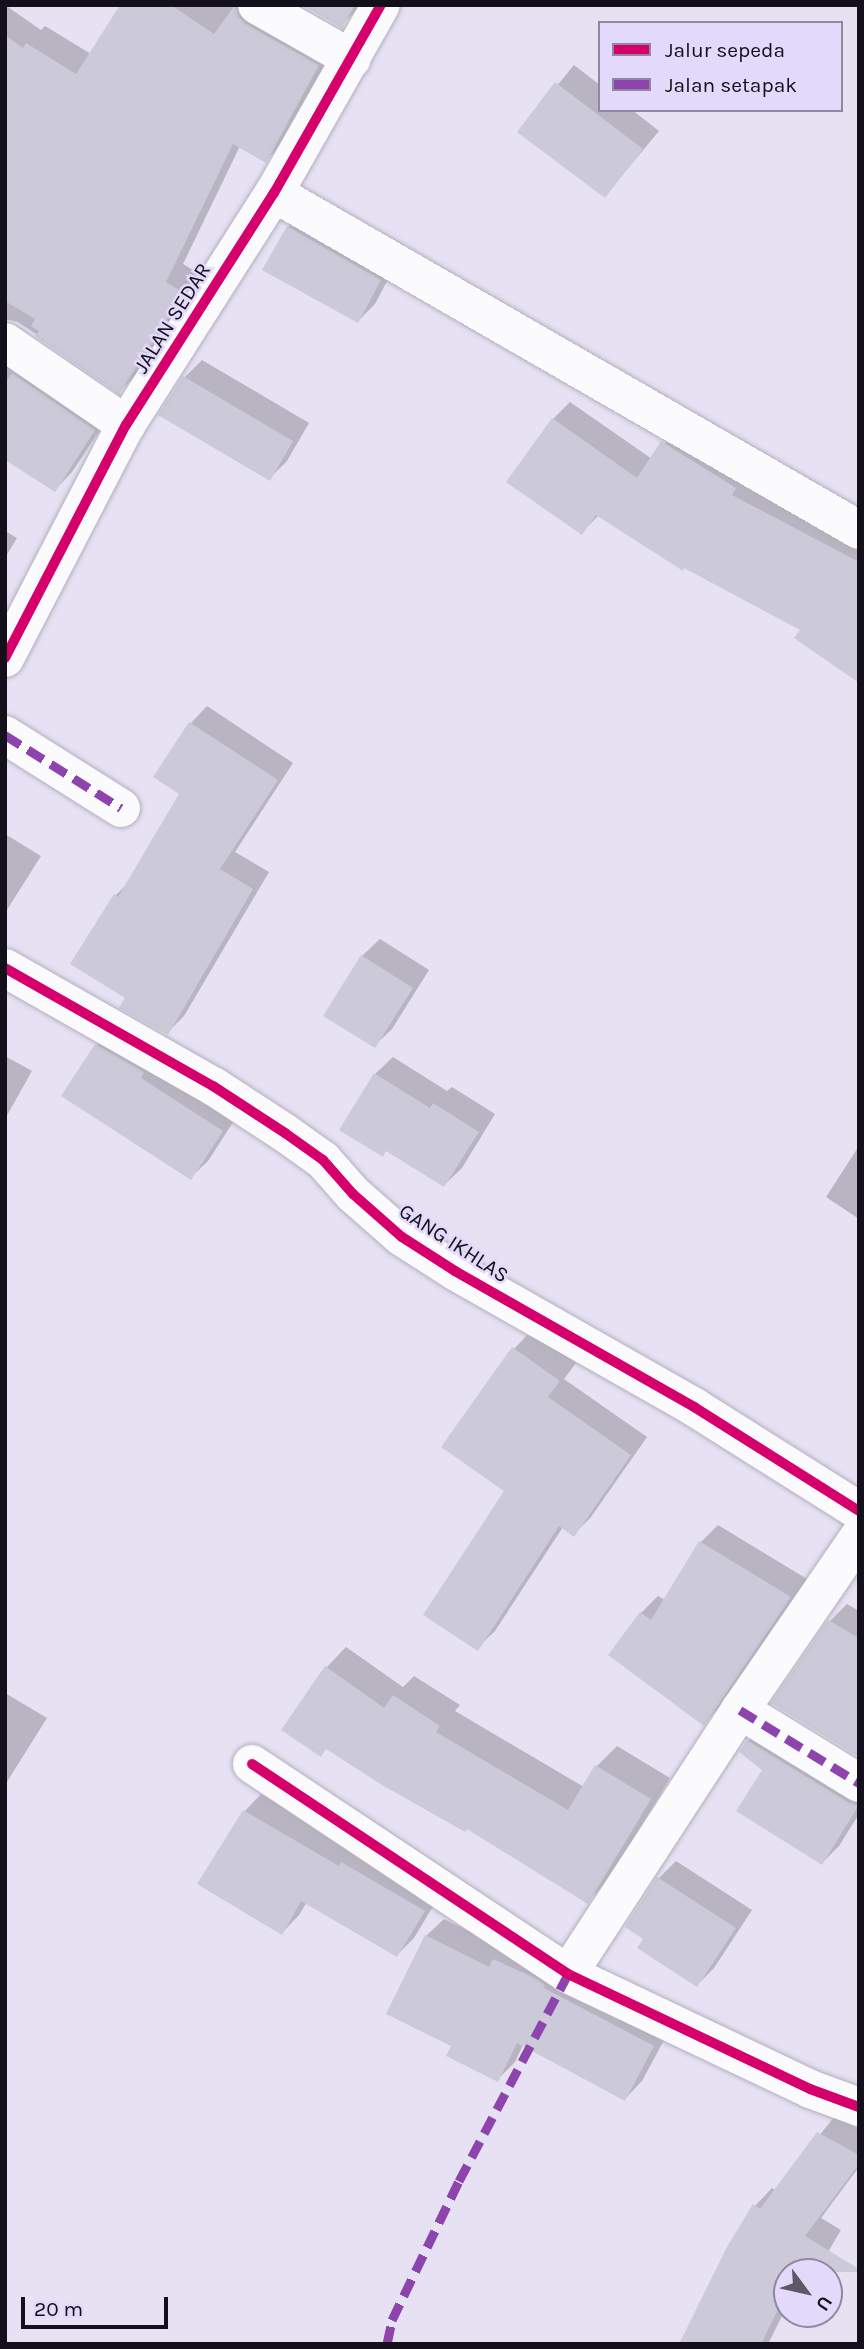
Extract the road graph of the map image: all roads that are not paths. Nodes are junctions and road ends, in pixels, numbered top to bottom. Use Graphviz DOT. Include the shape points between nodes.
graph roads {
  1 [pos="257,5"];
  2 [pos="381,5"];
  3 [pos="352,59"];
  4 [pos="274,193"];
  5 [pos="5,342"];
  6 [pos="126,425"];
  7 [pos="859,530"];
  8 [pos="5,658"];
  9 [pos="5,736"];
  10 [pos="121,808"];
  11 [pos="5,968"];
  12 [pos="859,1511"];
  13 [pos="859,1537"];
  14 [pos="740,1710"];
  15 [pos="252,1764"];
  16 [pos="859,1783"];
  17 [pos="568,1974"];
  18 [pos="859,2107"];
  1 -- 3 [label="street"];
  2 -- 3 [label="street, JALAN SEDAR"];
  3 -- 4 [label="street, JALAN SEDAR"];
  4 -- 6 [label="street, JALAN SEDAR"];
  4 -- 7 [label="street"];
  5 -- 6 [label="street"];
  6 -- 8 [label="street, JALAN SEDAR"];
  9 -- 10 [label="street"];
  11 -- 12 [label="street, GANG IKHLAS" via="213,1086 285,1133 323,1160 402,1237 455,1271 694,1407"];
  13 -- 14 [label="street"];
  14 -- 16 [label="street"];
  14 -- 17 [label="street"];
  15 -- 17 [label="street"];
  17 -- 18 [label="street" via="810,2089"];
}
